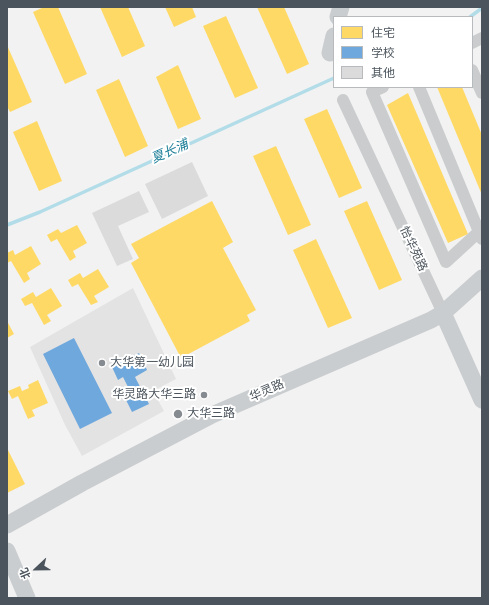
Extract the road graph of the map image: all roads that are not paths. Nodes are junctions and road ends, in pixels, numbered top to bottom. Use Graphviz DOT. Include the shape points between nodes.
graph roads {
  1 [pos="482,38"];
  2 [pos="333,40"];
  3 [pos="473,42"];
  4 [pos="330,53"];
  5 [pos="473,72"];
  6 [pos="381,88"];
  7 [pos="420,88"];
  8 [pos="482,93"];
  9 [pos="343,100"];
  10 [pos="481,234"];
  11 [pos="482,278"];
  12 [pos="443,313"];
  13 [pos="482,400"];
  14 [pos="7,525"];
  15 [pos="7,551"];
  16 [pos="27,598"];
  1 -- 3 [label="street"];
  2 -- 4 [label="main road"];
  5 -- 8 [label="street"];
  6 -- 10 [label="street" via="372,92 446,262"];
  7 -- 10 [label="street"];
  9 -- 12 [label="street, 怡华苑路"];
  11 -- 12 [label="main road, 华灵路"];
  12 -- 13 [label="main road, 怡华苑路"];
  12 -- 14 [label="main road, 华灵路" via="212,415"];
  15 -- 16 [label="main road"];
}
